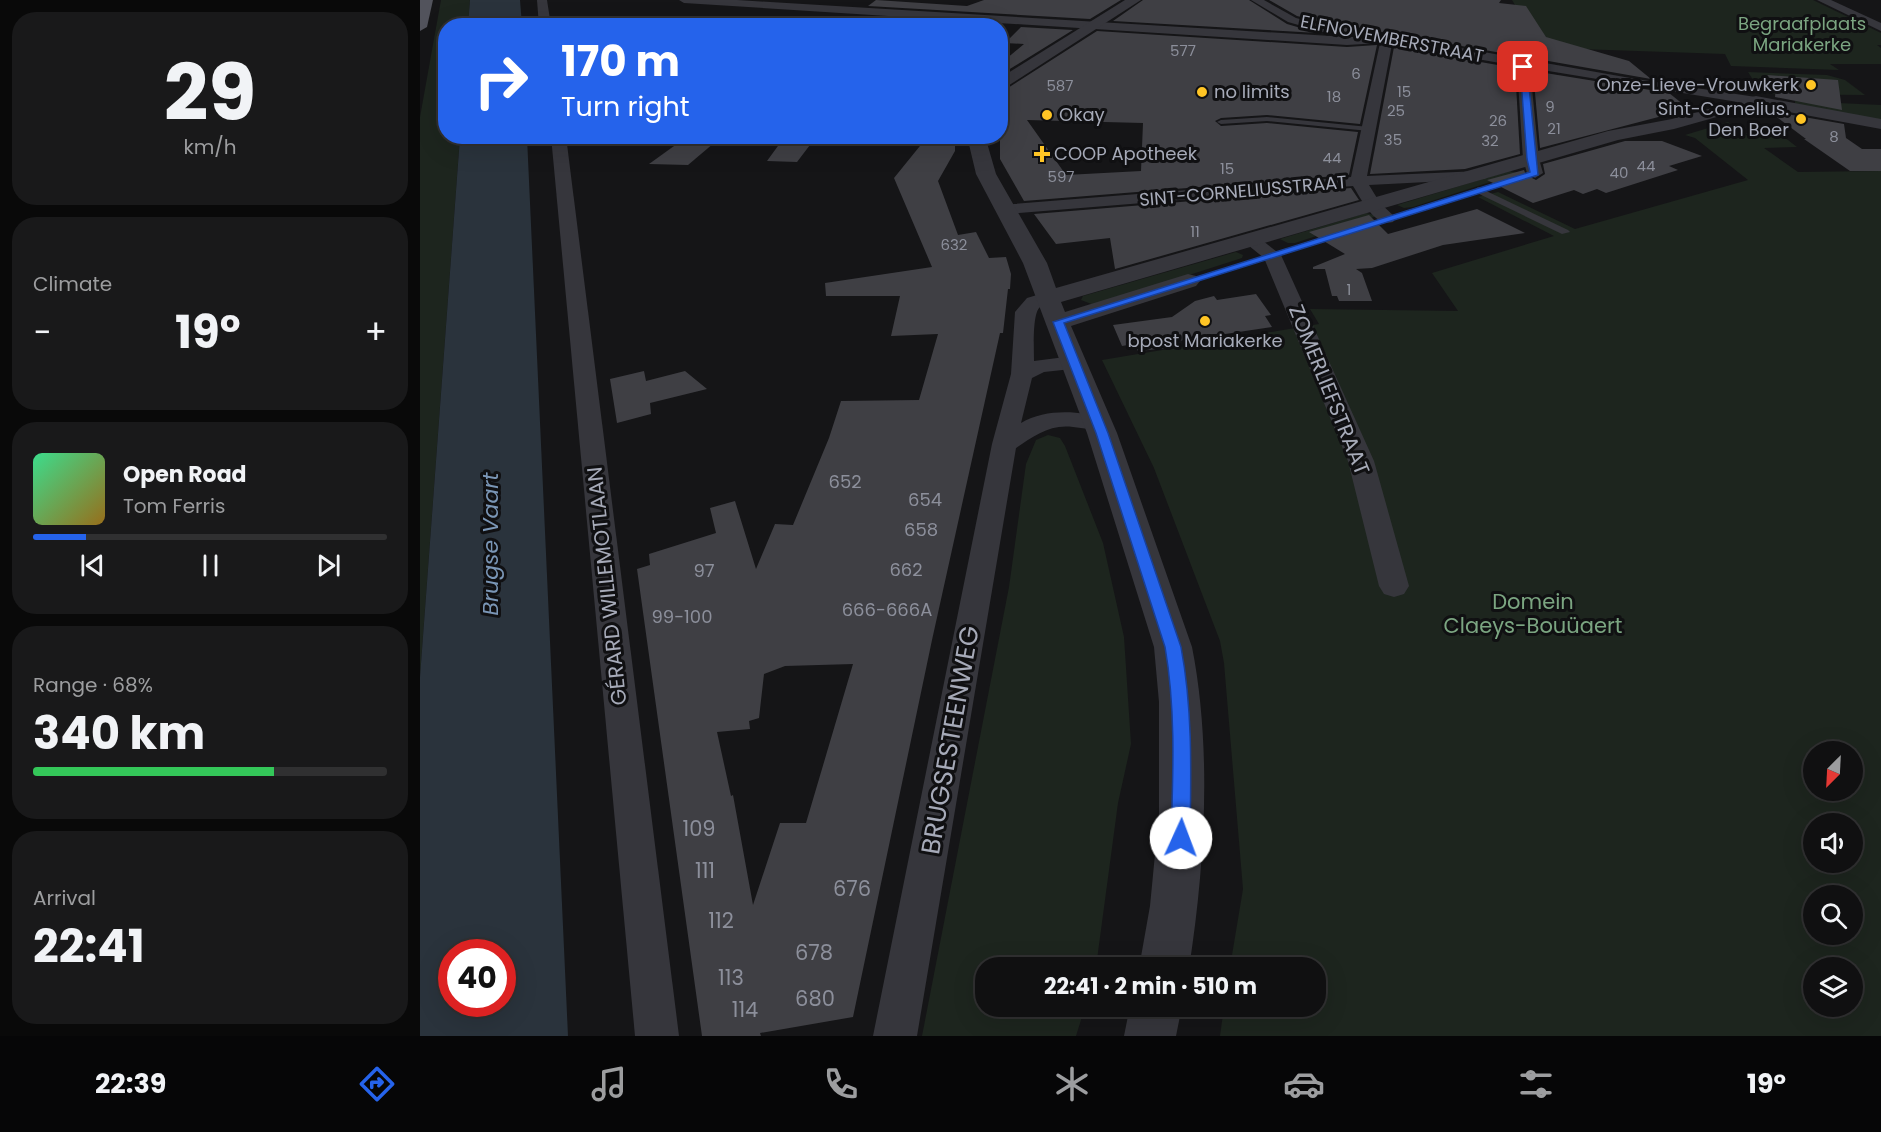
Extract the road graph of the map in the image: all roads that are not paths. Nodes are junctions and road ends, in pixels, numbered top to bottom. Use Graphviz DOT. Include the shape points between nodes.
graph roads {
  1 [pos="426,0"];
  2 [pos="542,0"];
  3 [pos="684,0"];
  4 [pos="1134,0"];
  5 [pos="1256,0"];
  6 [pos="1822,0"];
  7 [pos="728,2"];
  8 [pos="544,18"];
  9 [pos="971,18"];
  10 [pos="1008,20"];
  11 [pos="1093,26"];
  12 [pos="420,27"];
  13 [pos="1881,27"];
  14 [pos="1387,39"];
  15 [pos="1523,63"];
  16 [pos="1008,81"];
  17 [pos="1756,101"];
  18 [pos="1221,122"];
  19 [pos="1881,124"];
  20 [pos="1369,129"];
  21 [pos="559,144"];
  22 [pos="978,144"];
  23 [pos="1533,166"];
  24 [pos="1358,181"];
  25 [pos="1478,182"];
  26 [pos="1007,209"];
  27 [pos="1380,212"];
  28 [pos="1565,232"];
  29 [pos="1252,241"];
  30 [pos="1272,255"];
  31 [pos="1047,298"];
  32 [pos="1058,322"];
  33 [pos="1073,363"];
  34 [pos="1022,374"];
  35 [pos="1098,423"];
  36 [pos="1004,444"];
  37 [pos="1394,586"];
  38 [pos="1166,957"];
  39 [pos="1154,1017"];
  40 [pos="657,1036"];
  41 [pos="895,1036"];
  42 [pos="1150,1036"];
  1 -- 12 [label="main road"];
  2 -- 8 [label="street"];
  3 -- 7 [label="street"];
  4 -- 11 [label="street"];
  5 -- 14 [label="street, ELFNOVEMBERSTRAAT" via="1304,24"];
  6 -- 13 [label="street"];
  7 -- 9 [label="street"];
  10 -- 11 [label="street"];
  11 -- 14 [label="street" via="1347,41"];
  11 -- 16 [label="street"];
  14 -- 15 [label="street, ELFNOVEMBERSTRAAT"];
  14 -- 20 [label="street"];
  15 -- 17 [label="street, ELFNOVEMBERSTRAAT"];
  15 -- 23 [label="street"];
  17 -- 19 [label="street"];
  17 -- 23 [label="street" via="1674,124 1650,138"];
  18 -- 20 [label="lane" via="1267,119"];
  20 -- 24 [label="street"];
  21 -- 40 [label="street, GÉRARD WILLEMOTLAAN"];
  22 -- 26 [label="street" via="986,174"];
  23 -- 25 [label="street"];
  24 -- 25 [label="street, SINT-CORNELIUSSTRAAT"];
  24 -- 26 [label="street, SINT-CORNELIUSSTRAAT"];
  24 -- 27 [label="street"];
  25 -- 27 [label="street"];
  25 -- 28 [label="lane"];
  26 -- 31 [label="street" via="1035,263"];
  27 -- 29 [label="street"];
  27 -- 30 [label="street"];
  29 -- 30 [label="street"];
  29 -- 31 [label="street"];
  30 -- 32 [label="street"];
  30 -- 37 [label="street, ZOMERLIEFSTRAAT" via="1361,461"];
  31 -- 32 [label="street"];
  31 -- 34 [label="street, BRUGSESTEENWEG" via="1034,302 1026,312"];
  32 -- 33 [label="street"];
  33 -- 34 [label="street" via="1040,366"];
  33 -- 35 [label="street"];
  34 -- 36 [label="street, BRUGSESTEENWEG"];
  35 -- 36 [label="street" via="1070,419 1040,422"];
  35 -- 38 [label="street" via="1177,665 1182,818 1178,878"];
  36 -- 41 [label="street, BRUGSESTEENWEG"];
  39 -- 42 [label="street"];
}
